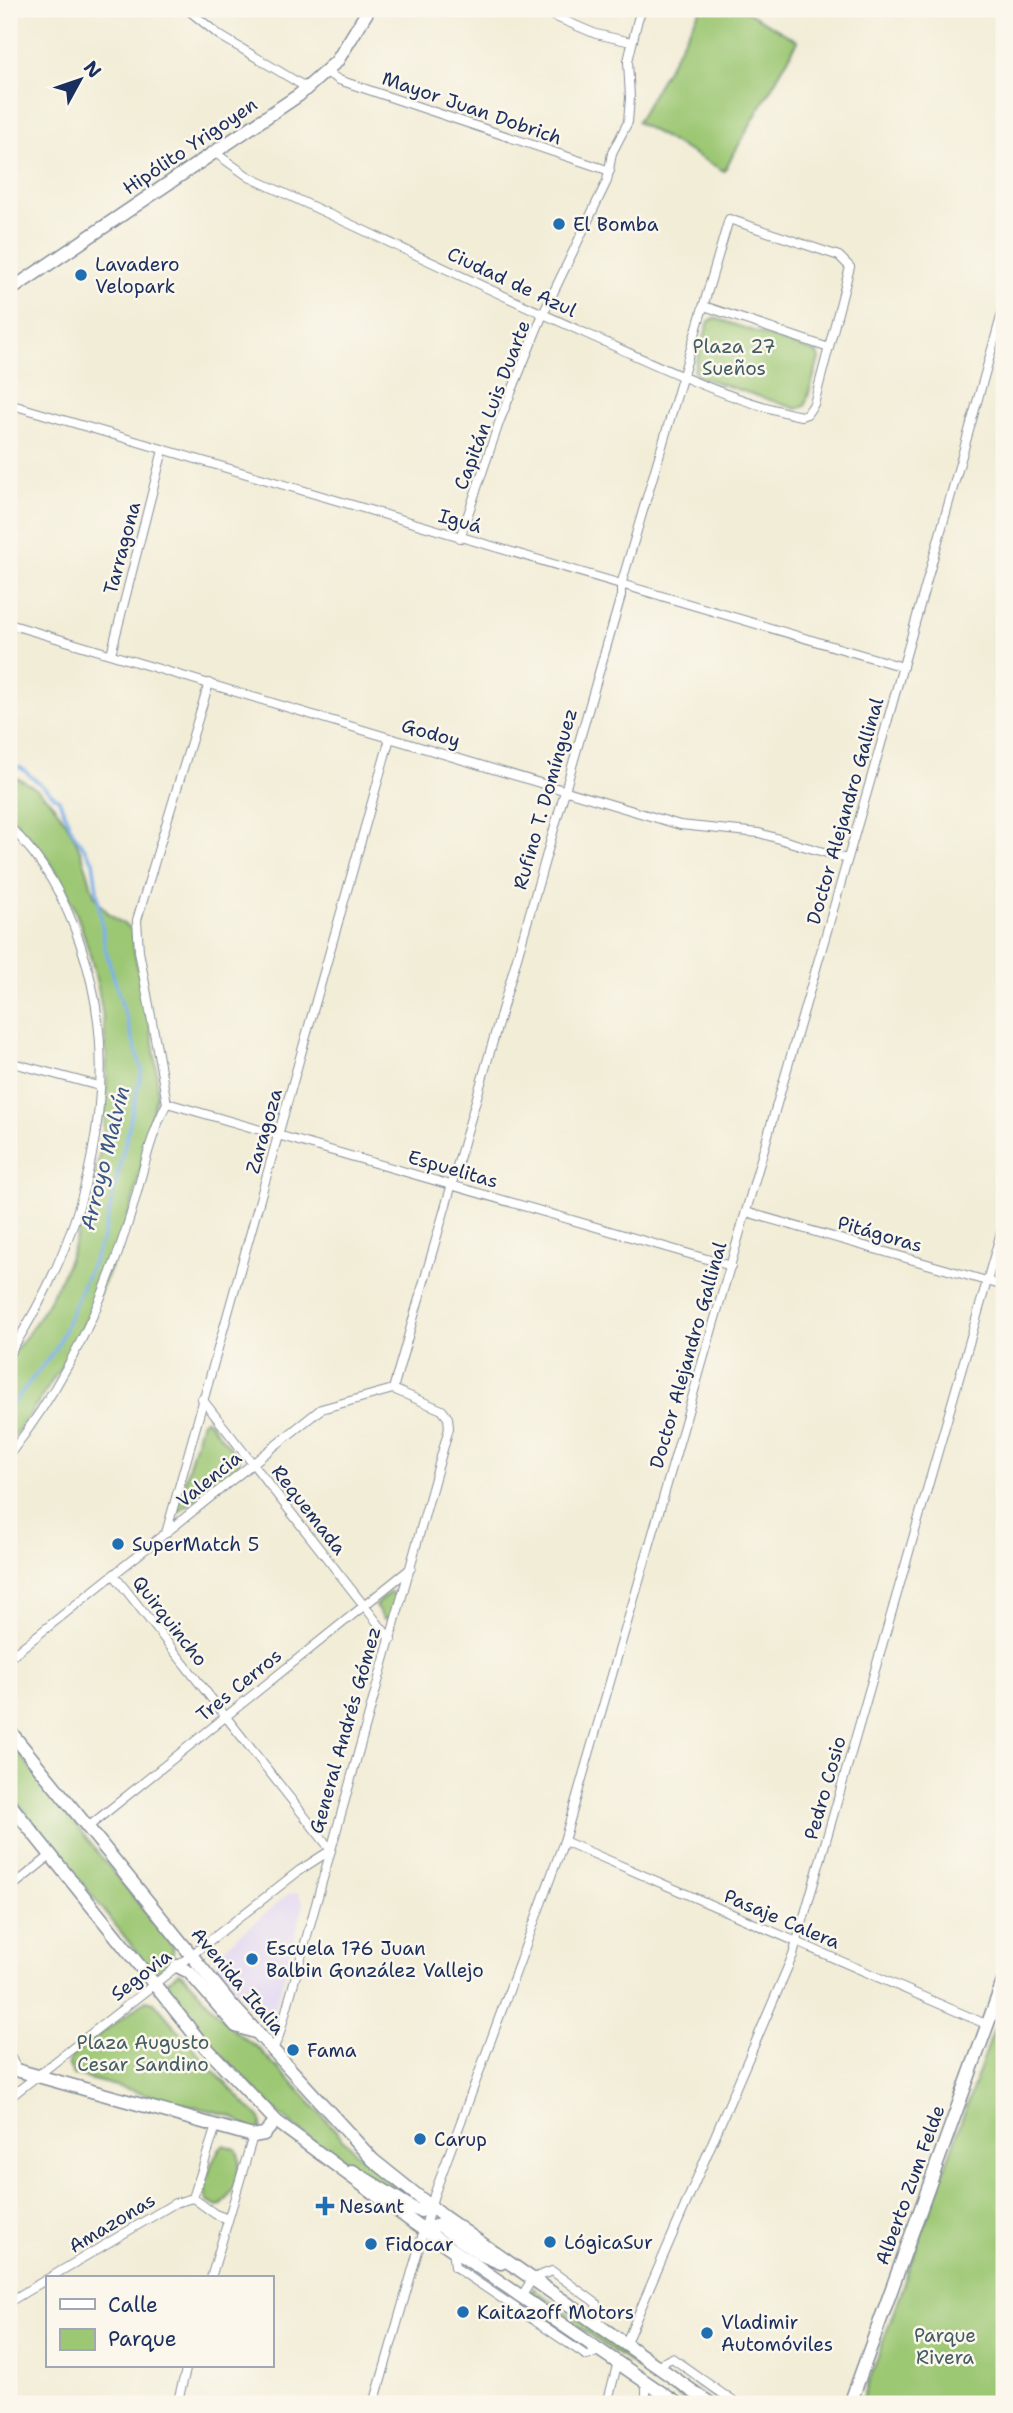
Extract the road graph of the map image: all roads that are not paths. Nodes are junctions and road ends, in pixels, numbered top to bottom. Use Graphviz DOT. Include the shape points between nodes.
graph roads {
  1 [pos="187,9"];
  2 [pos="369,9"];
  3 [pos="537,9"];
  4 [pos="643,9"];
  5 [pos="631,42"];
  6 [pos="326,72"];
  7 [pos="307,88"];
  8 [pos="214,152"];
  9 [pos="610,171"];
  10 [pos="9,291"];
  11 [pos="704,306"];
  12 [pos="1004,306"];
  13 [pos="543,314"];
  14 [pos="1002,326"];
  15 [pos="829,348"];
  16 [pos="682,376"];
  17 [pos="9,404"];
  18 [pos="163,450"];
  19 [pos="460,538"];
  20 [pos="621,585"];
  21 [pos="9,624"];
  22 [pos="111,654"];
  23 [pos="903,667"];
  24 [pos="209,683"];
  25 [pos="390,738"];
  26 [pos="564,789"];
  27 [pos="9,826"];
  28 [pos="847,859"];
  29 [pos="9,1062"];
  30 [pos="99,1086"];
  31 [pos="166,1103"];
  32 [pos="279,1136"];
  33 [pos="452,1185"];
  34 [pos="747,1212"];
  35 [pos="1004,1222"];
  36 [pos="731,1266"];
  37 [pos="988,1281"];
  38 [pos="1004,1286"];
  39 [pos="9,1354"];
  40 [pos="393,1390"];
  41 [pos="202,1399"];
  42 [pos="9,1455"];
  43 [pos="253,1464"];
  44 [pos="166,1533"];
  45 [pos="411,1568"];
  46 [pos="114,1575"];
  47 [pos="363,1606"];
  48 [pos="391,1640"];
  49 [pos="9,1658"];
  50 [pos="224,1718"];
  51 [pos="9,1730"];
  52 [pos="9,1803"];
  53 [pos="88,1827"];
  54 [pos="564,1840"];
  55 [pos="331,1850"];
  56 [pos="50,1856"];
  57 [pos="9,1889"];
  58 [pos="797,1943"];
  59 [pos="191,1956"];
  60 [pos="177,1966"];
  61 [pos="1004,1979"];
  62 [pos="153,1985"];
  63 [pos="988,2025"];
  64 [pos="255,2032"];
  65 [pos="272,2052"];
  66 [pos="9,2054"];
  67 [pos="13,2070"];
  68 [pos="38,2075"];
  69 [pos="9,2098"];
  70 [pos="276,2121"];
  71 [pos="216,2126"];
  72 [pos="253,2136"];
  73 [pos="327,2161"];
  74 [pos="192,2198"];
  75 [pos="430,2206"];
  76 [pos="228,2219"];
  77 [pos="423,2229"];
  78 [pos="453,2248"];
  79 [pos="512,2264"];
  80 [pos="53,2276"];
  81 [pos="212,2276"];
  82 [pos="533,2278"];
  83 [pos="46,2280"];
  84 [pos="521,2297"];
  85 [pos="9,2302"];
  86 [pos="625,2345"];
  87 [pos="601,2350"];
  88 [pos="618,2362"];
  89 [pos="656,2366"];
  90 [pos="186,2368"];
  91 [pos="646,2382"];
  92 [pos="177,2404"];
  93 [pos="373,2404"];
  94 [pos="607,2404"];
  95 [pos="655,2404"];
  96 [pos="678,2404"];
  97 [pos="711,2404"];
  98 [pos="737,2404"];
  99 [pos="850,2404"];
  1 -- 7 [label="street" via="219,35"];
  2 -- 6 [label="main road, Hipólito Yrigoyen"];
  3 -- 5 [label="street" via="596,34"];
  4 -- 5 [label="street, Capitán Luis Duarte"];
  5 -- 9 [label="street, Capitán Luis Duarte" via="630,111 612,153"];
  6 -- 7 [label="main road, Hipólito Yrigoyen"];
  6 -- 9 [label="street, Mayor Juan Dobrich"];
  7 -- 8 [label="main road, Hipólito Yrigoyen"];
  8 -- 10 [label="main road, Hipólito Yrigoyen"];
  8 -- 13 [label="street, Ciudad de Azul" via="249,177"];
  9 -- 13 [label="street, Capitán Luis Duarte"];
  11 -- 15 [label="street"];
  11 -- 15 [label="street, Rufino T. Domínguez" via="729,219 847,261 849,275"];
  11 -- 16 [label="street, Rufino T. Domínguez"];
  12 -- 14 [label="street, Doctor Alejandro Gallinal"];
  13 -- 16 [label="street, Ciudad de Azul"];
  13 -- 19 [label="street, Capitán Luis Duarte"];
  14 -- 23 [label="street, Doctor Alejandro Gallinal"];
  15 -- 16 [label="street, Ciudad de Azul" via="807,414 791,414 730,396"];
  16 -- 20 [label="street, Rufino T. Domínguez"];
  17 -- 18 [label="street, Iguá"];
  18 -- 19 [label="street, Iguá"];
  18 -- 22 [label="street, Tarragona"];
  19 -- 20 [label="street, Iguá"];
  20 -- 23 [label="street, Iguá"];
  20 -- 26 [label="street, Rufino T. Domínguez"];
  21 -- 22 [label="street, Godoy"];
  22 -- 24 [label="street, Godoy"];
  23 -- 28 [label="street, Doctor Alejandro Gallinal"];
  24 -- 25 [label="street, Godoy"];
  24 -- 31 [label="street" via="137,920"];
  25 -- 26 [label="street, Godoy"];
  25 -- 32 [label="street, Zaragoza"];
  26 -- 28 [label="street, Godoy" via="680,825 759,833"];
  26 -- 33 [label="street, Rufino T. Domínguez"];
  27 -- 30 [label="street" via="47,869 74,926 95,999"];
  28 -- 34 [label="street, Doctor Alejandro Gallinal"];
  29 -- 30 [label="street"];
  30 -- 39 [label="street" via="95,1141 76,1216 37,1309"];
  31 -- 32 [label="street, Espuelitas"];
  31 -- 42 [label="street" via="89,1328 31,1427"];
  32 -- 33 [label="street, Espuelitas"];
  32 -- 41 [label="street, Zaragoza"];
  33 -- 36 [label="street, Espuelitas"];
  33 -- 40 [label="street, Rufino T. Domínguez"];
  34 -- 36 [label="street, Doctor Alejandro Gallinal"];
  34 -- 37 [label="street, Pitágoras"];
  35 -- 37 [label="street, Pedro Cosio"];
  36 -- 54 [label="street, Doctor Alejandro Gallinal"];
  37 -- 38 [label="street, Pitágoras"];
  37 -- 58 [label="street, Pedro Cosio"];
  40 -- 43 [label="street, Valencia" via="321,1409"];
  40 -- 45 [label="street, General Andrés Gómez" via="442,1410 448,1418"];
  41 -- 43 [label="street, Requemada"];
  41 -- 44 [label="street, Zaragoza"];
  43 -- 44 [label="street, Valencia"];
  43 -- 47 [label="street, Requemada"];
  44 -- 46 [label="street, Valencia"];
  45 -- 47 [label="street, Tres Cerros"];
  45 -- 48 [label="street, General Andrés Gómez"];
  46 -- 49 [label="street, Valencia"];
  46 -- 50 [label="street, Quirquincho"];
  47 -- 48 [label="street, Requemada"];
  47 -- 50 [label="street, Tres Cerros"];
  48 -- 55 [label="street, General Andrés Gómez"];
  50 -- 53 [label="street, Tres Cerros"];
  50 -- 55 [label="street, Quirquincho"];
  51 -- 53 [label="main road, Avenida Italia"];
  52 -- 56 [label="main road"];
  53 -- 59 [label="main road, Avenida Italia"];
  54 -- 58 [label="street, Pasaje Calera"];
  54 -- 75 [label="street, Doctor Alejandro Gallinal"];
  55 -- 59 [label="street, Segovia"];
  55 -- 65 [label="street, General Andrés Gómez"];
  56 -- 57 [label="street"];
  56 -- 62 [label="main road"];
  58 -- 63 [label="street, Pasaje Calera"];
  58 -- 86 [label="street, Pedro Cosio"];
  59 -- 60 [label="street, Segovia"];
  59 -- 64 [label="main road, Avenida Italia"];
  60 -- 62 [label="street, Segovia"];
  60 -- 64 [label="main road" via="189,1972 236,2026"];
  61 -- 63 [label="main road, Alberto Zum Felde"];
  62 -- 68 [label="street, Segovia"];
  62 -- 70 [label="main road" via="231,2077"];
  63 -- 99 [label="main road, Alberto Zum Felde"];
  64 -- 65 [label="main road, Avenida Italia"];
  65 -- 75 [label="main road, Avenida Italia" via="357,2145"];
  66 -- 67 [label="street"];
  67 -- 68 [label="main road"];
  68 -- 69 [label="street, Segovia"];
  68 -- 71 [label="main road"];
  70 -- 72 [label="main road" via="264,2134"];
  70 -- 73 [label="main road"];
  71 -- 72 [label="main road"];
  71 -- 74 [label="street"];
  72 -- 76 [label="street"];
  73 -- 75 [label="main road" via="354,2171 414,2209"];
  73 -- 77 [label="main road"];
  74 -- 76 [label="street"];
  74 -- 80 [label="street, Amazonas" via="175,2203"];
  75 -- 77 [label="street, Doctor Alejandro Gallinal"];
  75 -- 79 [label="main road, Avenida Italia"];
  76 -- 81 [label="street"];
  77 -- 78 [label="main road"];
  77 -- 79 [label="main road" via="439,2225 482,2255"];
  77 -- 93 [label="street, Doctor Alejandro Gallinal"];
  78 -- 84 [label="main road"];
  78 -- 87 [label="street" via="455,2267 587,2356"];
  79 -- 82 [label="main road, Avenida Italia"];
  82 -- 84 [label="street"];
  82 -- 86 [label="main road, Avenida Italia"];
  83 -- 85 [label="street, Amazonas"];
  84 -- 87 [label="main road"];
  86 -- 89 [label="main road, Avenida Italia"];
  87 -- 88 [label="main road"];
  88 -- 91 [label="main road"];
  88 -- 94 [label="street"];
  89 -- 97 [label="main road, Avenida Italia"];
  89 -- 98 [label="street" via="672,2358"];
  90 -- 92 [label="street"];
  91 -- 95 [label="street" via="646,2398"];
  91 -- 96 [label="main road"];
}
